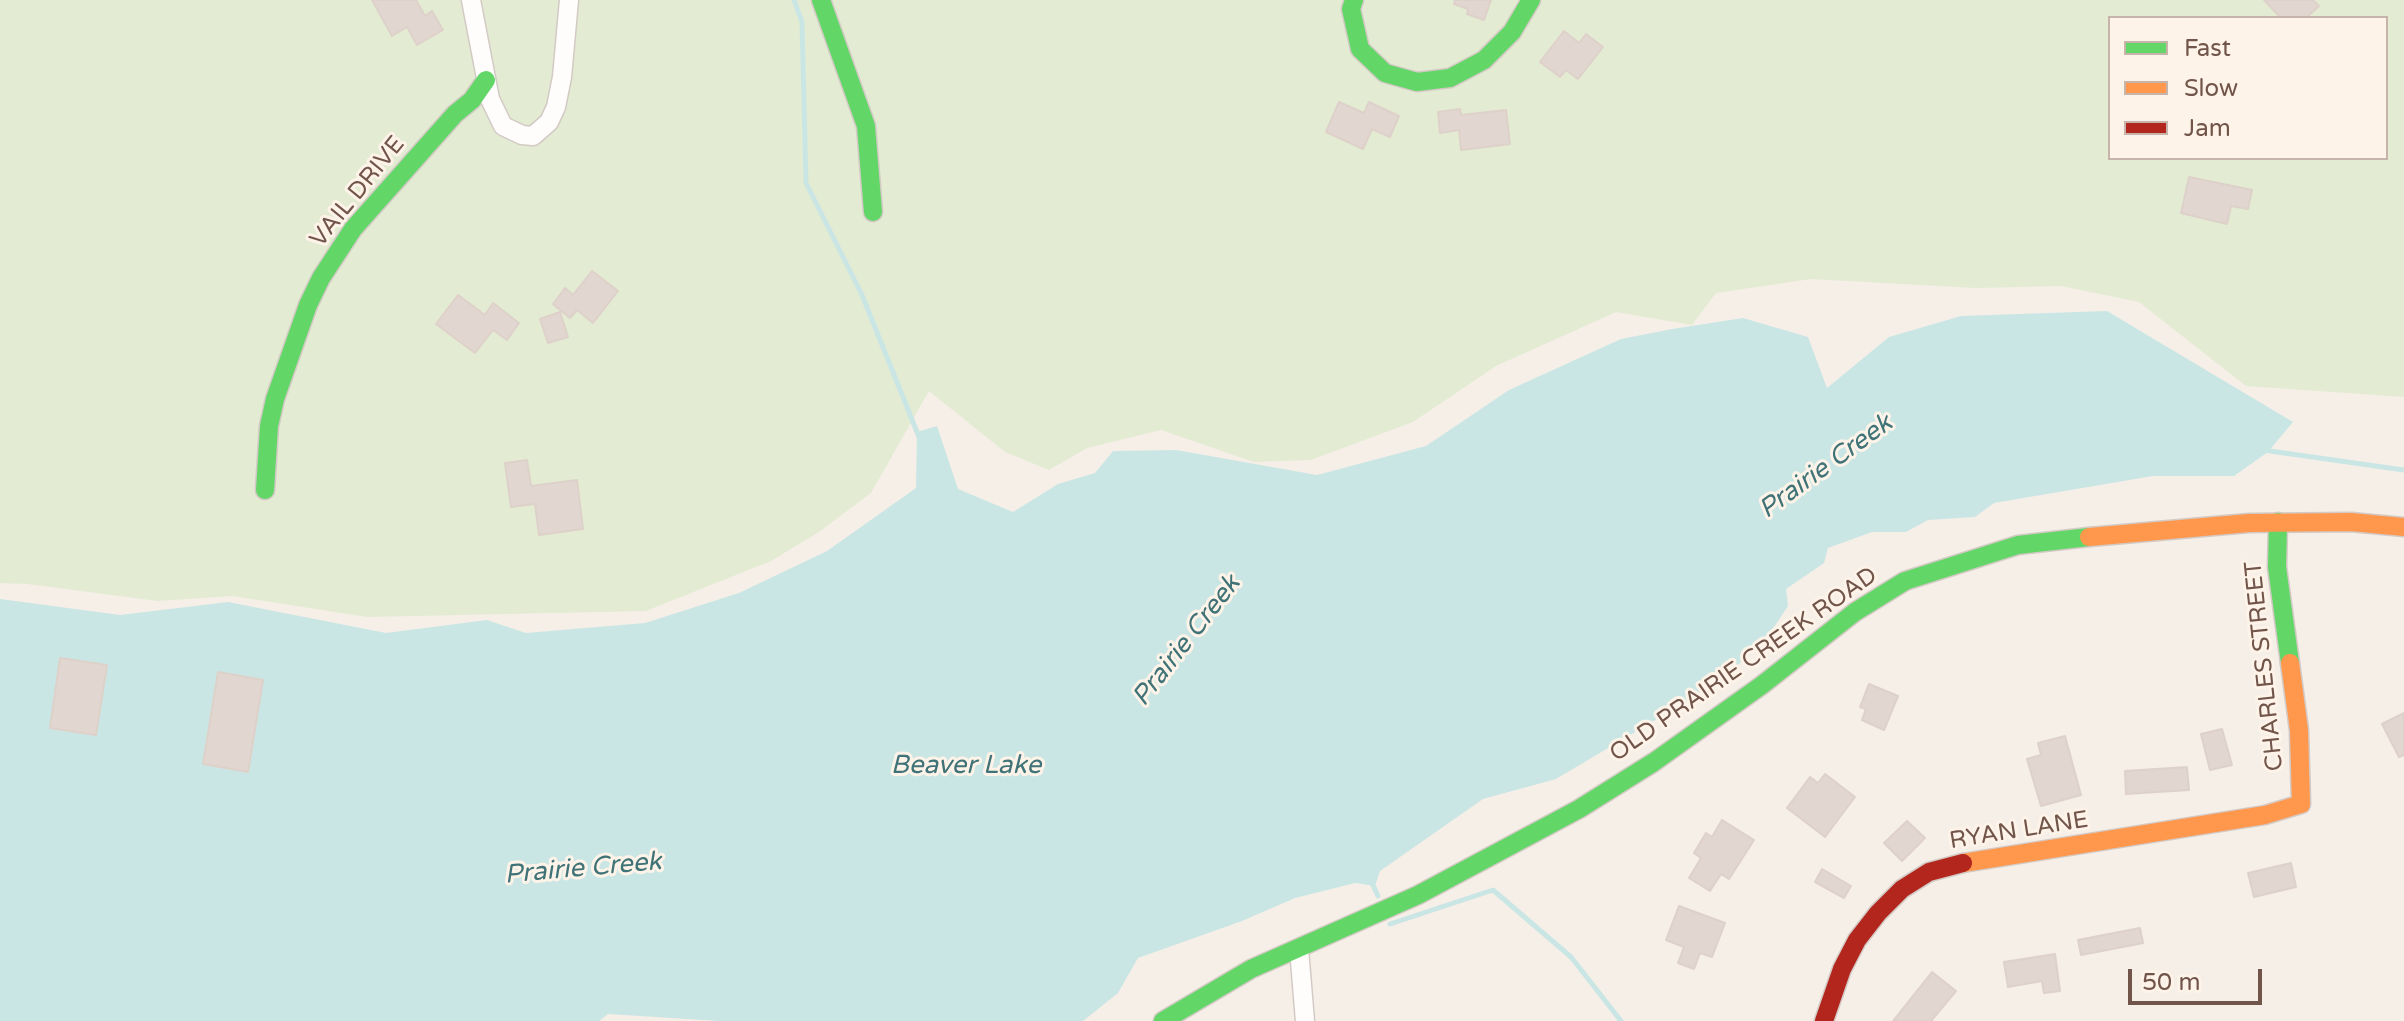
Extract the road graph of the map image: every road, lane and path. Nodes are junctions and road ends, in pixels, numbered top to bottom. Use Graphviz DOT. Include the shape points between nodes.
graph roads {
  1 [pos="471,0"];
  2 [pos="569,0"];
  3 [pos="821,0"];
  4 [pos="1354,0"];
  5 [pos="1531,0"];
  6 [pos="486,80"];
  7 [pos="873,212"];
  8 [pos="265,490"];
  9 [pos="2278,522"];
  10 [pos="2404,527"];
  11 [pos="2301,804"];
  12 [pos="1299,949"];
  13 [pos="1163,1021"];
  14 [pos="1305,1021"];
  15 [pos="1824,1021"];
  1 -- 6 [label="street"];
  2 -- 6 [label="street" via="562,77 549,122 533,136 503,126"];
  3 -- 7 [label="street" via="866,126"];
  4 -- 5 [label="street" via="1351,9 1360,49 1385,73 1417,82 1450,78 1484,60 1512,32"];
  6 -- 8 [label="street, VAIL DRIVE" via="353,229 321,278 275,399"];
  9 -- 10 [label="street, OLD PRAIRIE CREEK ROAD"];
  9 -- 11 [label="street, CHARLES STREET" via="2277,567 2299,730"];
  9 -- 12 [label="street, OLD PRAIRIE CREEK ROAD" via="2018,545 1905,581 1855,612 1666,754 1579,809 1418,895"];
  11 -- 15 [label="street, RYAN LANE" via="2265,815 1984,858 1929,872 1902,889 1857,940"];
  12 -- 13 [label="street, OLD PRAIRIE CREEK ROAD" via="1251,969"];
  12 -- 14 [label="street"];
}
